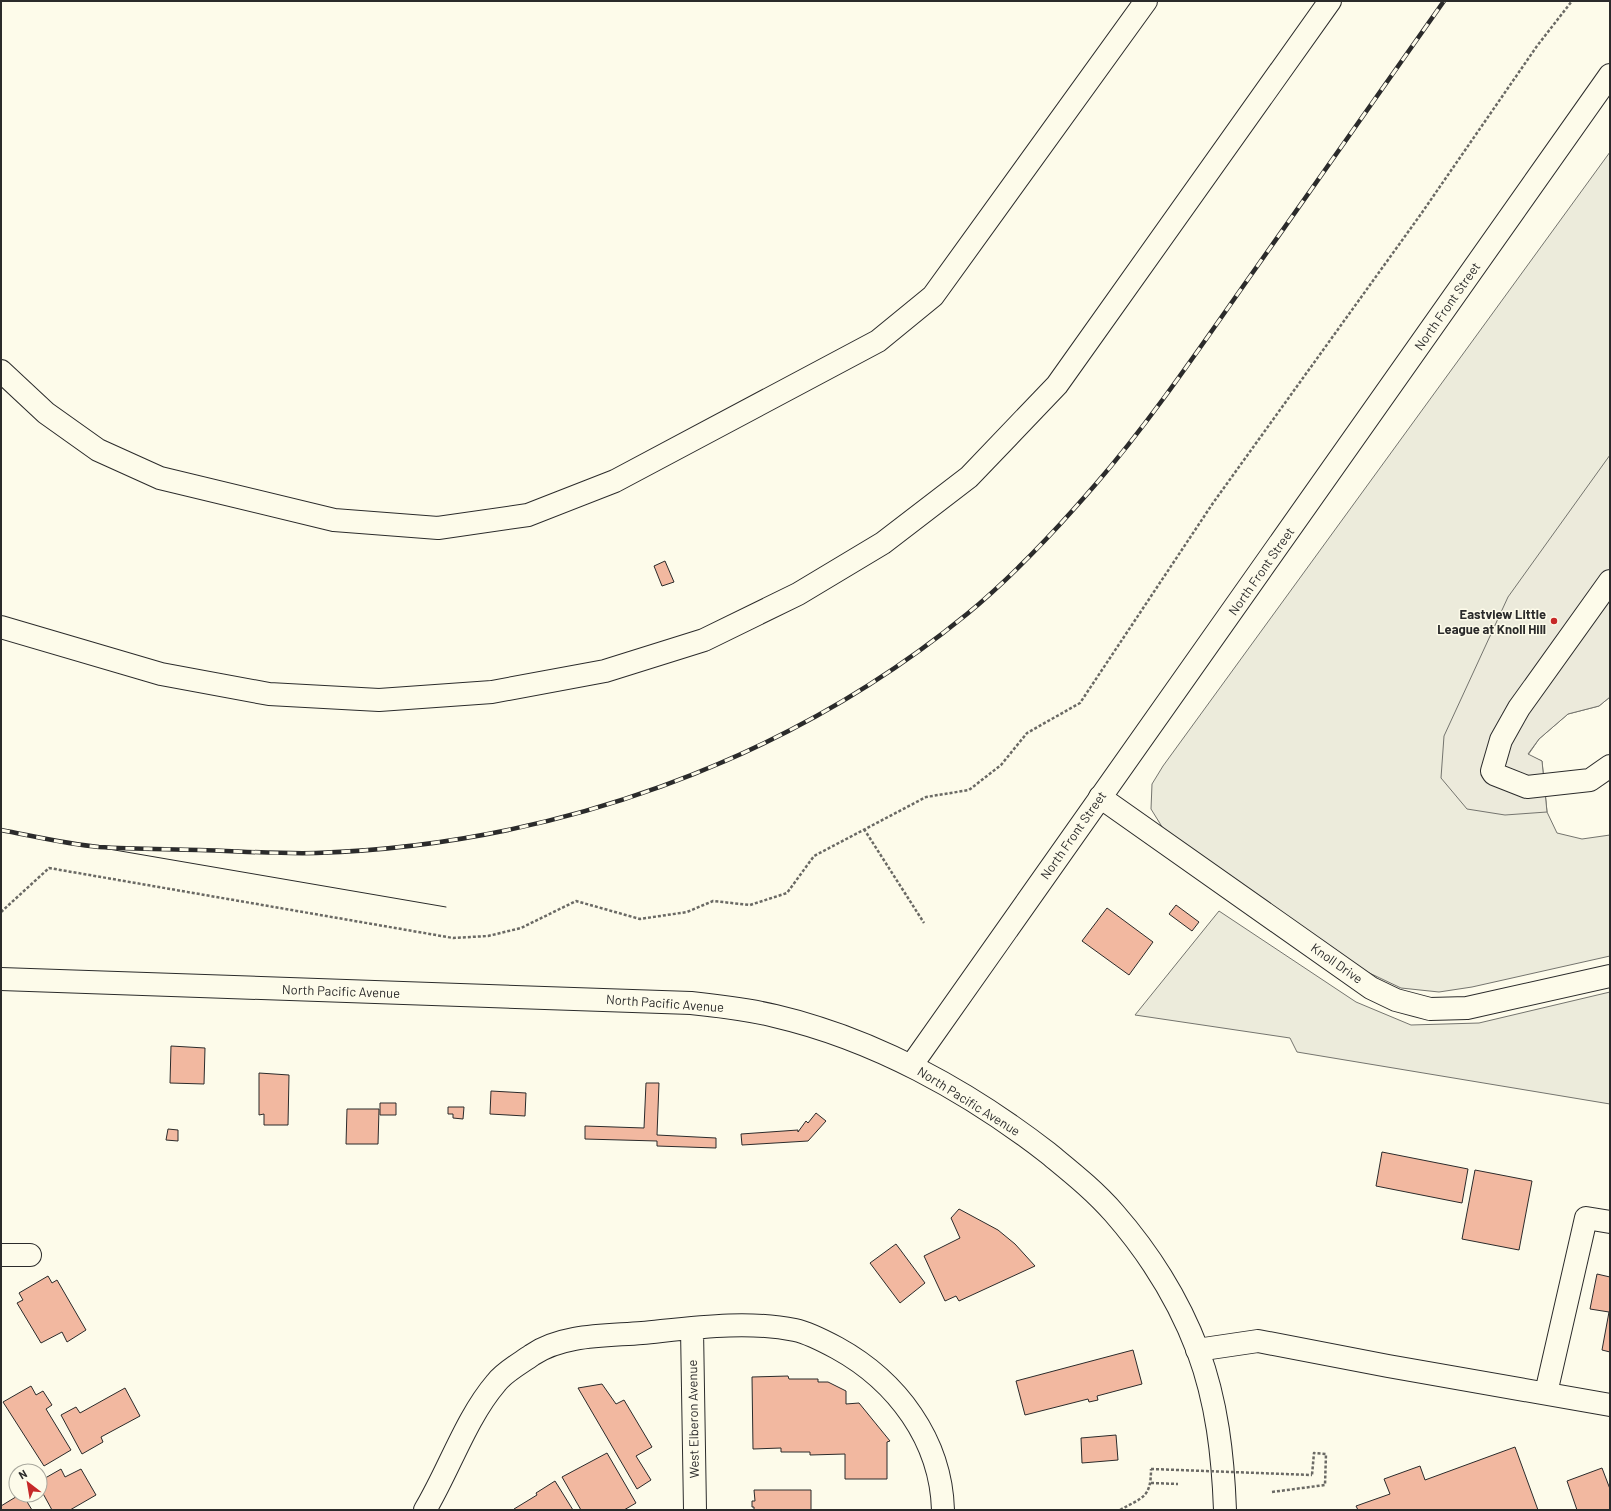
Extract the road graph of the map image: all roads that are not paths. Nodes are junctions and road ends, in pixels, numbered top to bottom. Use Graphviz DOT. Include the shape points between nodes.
graph roads {
  1 [pos="1146,1"];
  2 [pos="1330,1"];
  3 [pos="1610,75"];
  4 [pos="1,371"];
  5 [pos="1610,581"];
  6 [pos="1,628"];
  7 [pos="1610,766"];
  8 [pos="1100,797"];
  9 [pos="1610,976"];
  10 [pos="1,979"];
  11 [pos="911,1066"];
  12 [pos="1610,1222"];
  13 [pos="1,1255"];
  14 [pos="30,1255"];
  15 [pos="692,1329"];
  16 [pos="1197,1350"];
  17 [pos="1546,1393"];
  18 [pos="1610,1405"];
  19 [pos="425,1510"];
  20 [pos="695,1510"];
  21 [pos="942,1510"];
  22 [pos="1224,1510"];
  1 -- 4 [label="main road" via="933,296 878,341 615,481 528,515 438,528 334,520 160,478 98,450 46,413"];
  2 -- 6 [label="main road" via="1057,384 969,477 883,543 798,594 704,640 605,671 492,692 379,700 269,694 162,674"];
  3 -- 8 [label="main road, North Front Street"];
  5 -- 7 [label="main road" via="1519,708 1501,740 1492,771 1527,787 1590,780"];
  8 -- 9 [label="main road, Knoll Drive" via="1371,988 1396,1000 1430,1009 1467,1008"];
  8 -- 11 [label="main road, North Front Street"];
  10 -- 11 [label="main road, North Pacific Avenue" via="691,1002 750,1010 806,1024 862,1044"];
  11 -- 16 [label="main road, North Pacific Avenue" via="1002,1120 1088,1186 1132,1234 1157,1270 1174,1299"];
  12 -- 17 [label="main road" via="1586,1218"];
  13 -- 14 [label="main road"];
  15 -- 19 [label="main road" via="568,1340 534,1354 496,1382 480,1405"];
  15 -- 20 [label="main road, West Elberon Avenue"];
  15 -- 21 [label="main road" via="740,1325 797,1330 827,1342 856,1358 897,1394 926,1440 936,1467"];
  16 -- 17 [label="main road" via="1258,1341"];
  16 -- 22 [label="main road, North Pacific Avenue" via="1213,1404 1219,1437"];
  17 -- 18 [label="main road"];
}
